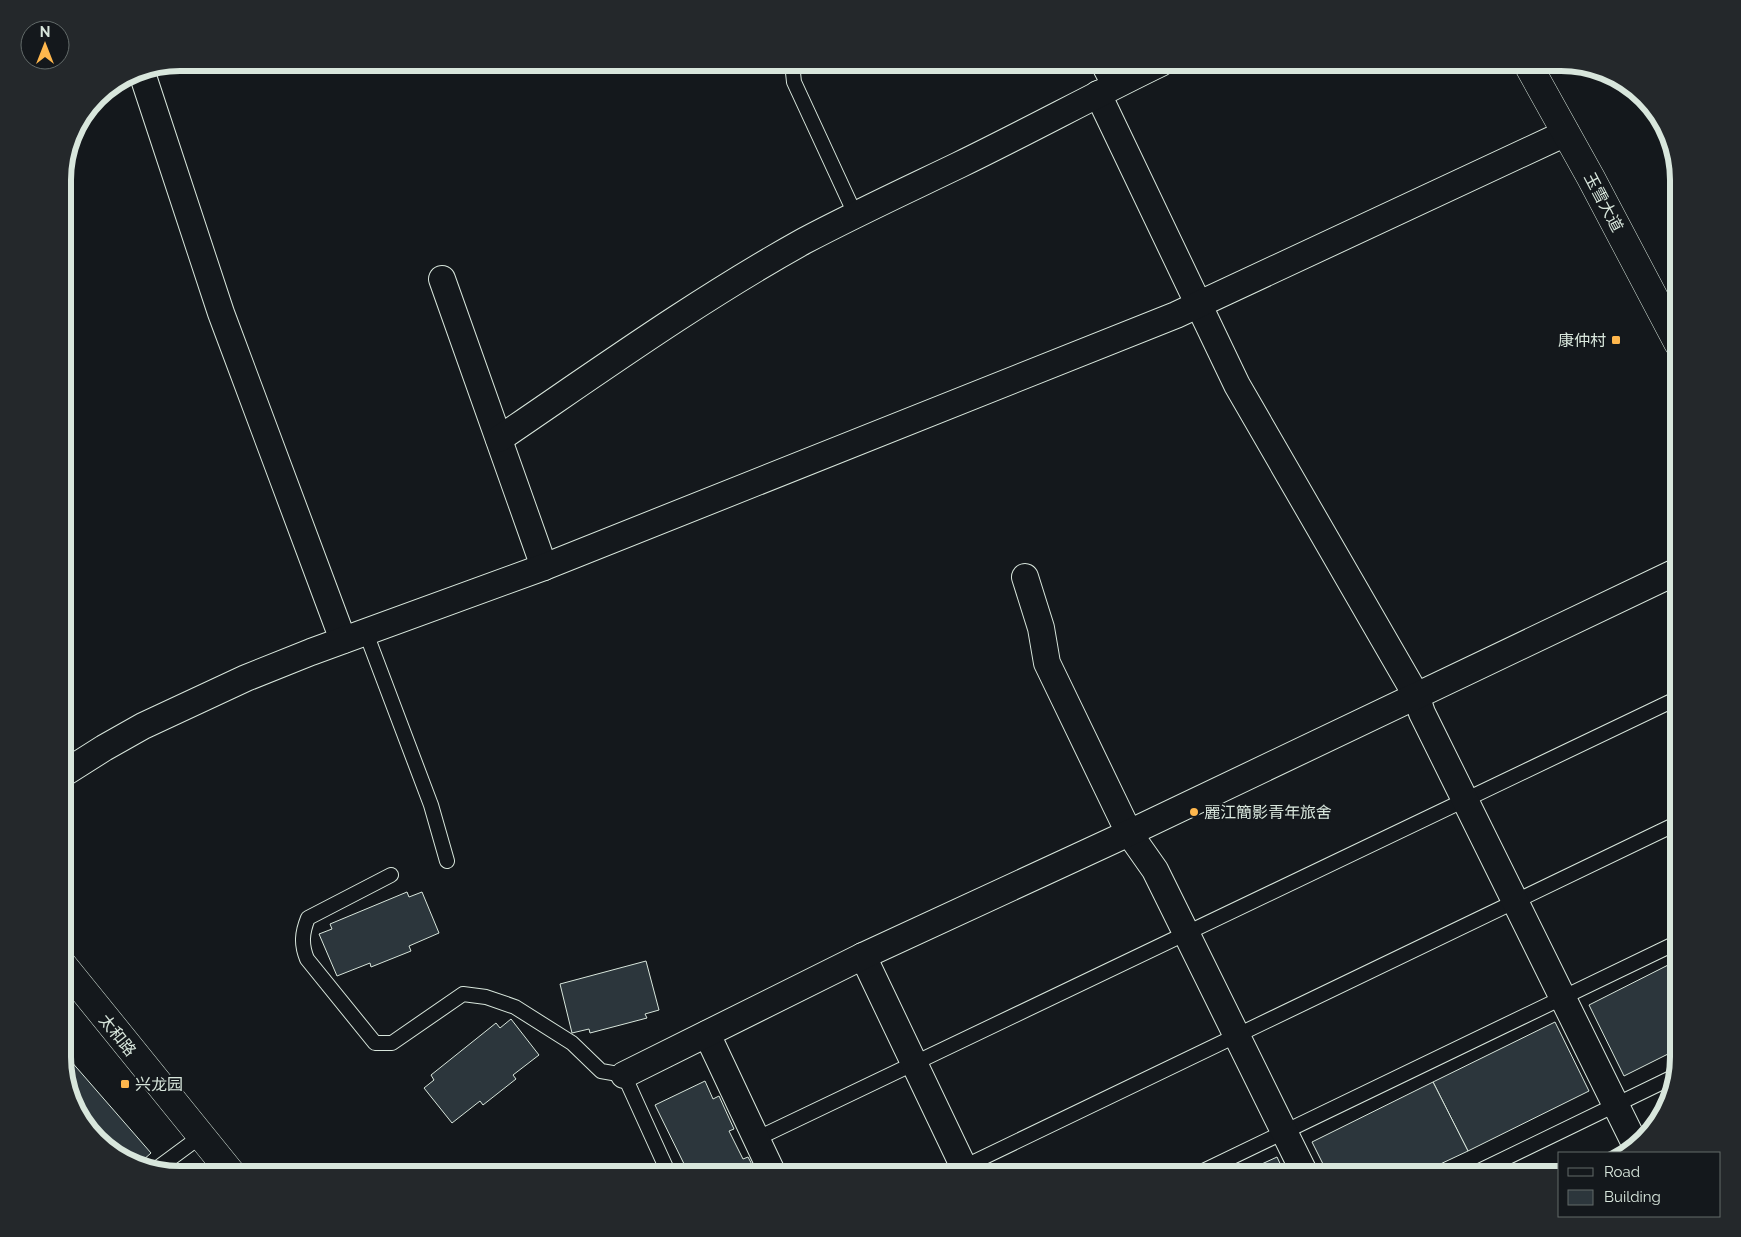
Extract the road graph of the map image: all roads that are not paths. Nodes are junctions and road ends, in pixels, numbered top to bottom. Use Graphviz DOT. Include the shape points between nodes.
graph roads {
  1 [pos="793,71"];
  2 [pos="1100,71"];
  3 [pos="1143,71"];
  4 [pos="1532,71"];
  5 [pos="144,78"];
  6 [pos="1104,91"];
  7 [pos="1566,133"];
  8 [pos="855,214"];
  9 [pos="442,280"];
  10 [pos="1198,305"];
  11 [pos="1670,328"];
  12 [pos="499,439"];
  13 [pos="544,567"];
  14 [pos="1670,575"];
  15 [pos="1025,577"];
  16 [pos="354,637"];
  17 [pos="1416,695"];
  18 [pos="1670,702"];
  19 [pos="71,769"];
  20 [pos="1465,800"];
  21 [pos="1670,827"];
  22 [pos="1129,833"];
  23 [pos="447,862"];
  24 [pos="391,875"];
  25 [pos="1516,901"];
  26 [pos="1187,933"];
  27 [pos="1670,946"];
  28 [pos="863,956"];
  29 [pos="71,975"];
  30 [pos="1563,998"];
  31 [pos="707,1034"];
  32 [pos="1237,1036"];
  33 [pos="914,1064"];
  34 [pos="624,1075"];
  35 [pos="1667,1080"];
  36 [pos="1616,1105"];
  37 [pos="1285,1133"];
  38 [pos="201,1136"];
  39 [pos="756,1139"];
  40 [pos="1632,1139"];
  41 [pos="163,1164"];
  42 [pos="225,1166"];
  43 [pos="664,1166"];
  44 [pos="769,1166"];
  45 [pos="957,1166"];
  46 [pos="972,1166"];
  47 [pos="1215,1166"];
  48 [pos="1301,1166"];
  49 [pos="1490,1166"];
  1 -- 8 [label="lane" via="794,82"];
  2 -- 6 [label="lane"];
  3 -- 6 [label="street"];
  4 -- 7 [label="main road, 玉雪大道"];
  5 -- 16 [label="street" via="222,313"];
  6 -- 8 [label="street"];
  6 -- 10 [label="street"];
  7 -- 10 [label="street"];
  7 -- 11 [label="main road, 玉雪大道"];
  8 -- 12 [label="street" via="722,289"];
  9 -- 12 [label="street"];
  10 -- 13 [label="street"];
  10 -- 17 [label="street" via="1237,385"];
  12 -- 13 [label="street"];
  13 -- 16 [label="street"];
  14 -- 17 [label="street"];
  15 -- 22 [label="street" via="1041,628 1047,663"];
  16 -- 19 [label="street" via="246,678 183,707"];
  16 -- 23 [label="lane" via="432,805"];
  17 -- 20 [label="street"];
  17 -- 22 [label="street"];
  18 -- 20 [label="lane"];
  20 -- 25 [label="street"];
  20 -- 26 [label="lane"];
  21 -- 25 [label="lane"];
  22 -- 26 [label="street" via="1155,870"];
  22 -- 28 [label="street"];
  24 -- 34 [label="lane" via="308,918 302,938 307,959 375,1043 392,1043 463,994 486,997 515,1007 572,1043 601,1071"];
  25 -- 30 [label="street"];
  25 -- 32 [label="lane"];
  26 -- 32 [label="street"];
  26 -- 33 [label="lane"];
  27 -- 30 [label="lane"];
  28 -- 31 [label="street"];
  28 -- 33 [label="street"];
  29 -- 38 [label="main road, 太和路"];
  30 -- 36 [label="street"];
  30 -- 37 [label="lane"];
  31 -- 34 [label="street"];
  31 -- 39 [label="street"];
  32 -- 37 [label="street"];
  32 -- 46 [label="lane"];
  33 -- 39 [label="lane"];
  33 -- 45 [label="street"];
  34 -- 43 [label="lane"];
  35 -- 36 [label="lane"];
  36 -- 40 [label="street"];
  36 -- 49 [label="lane"];
  37 -- 47 [label="lane"];
  37 -- 48 [label="street"];
  38 -- 41 [label="lane"];
  38 -- 42 [label="main road, 太和路"];
  39 -- 44 [label="street"];
}
